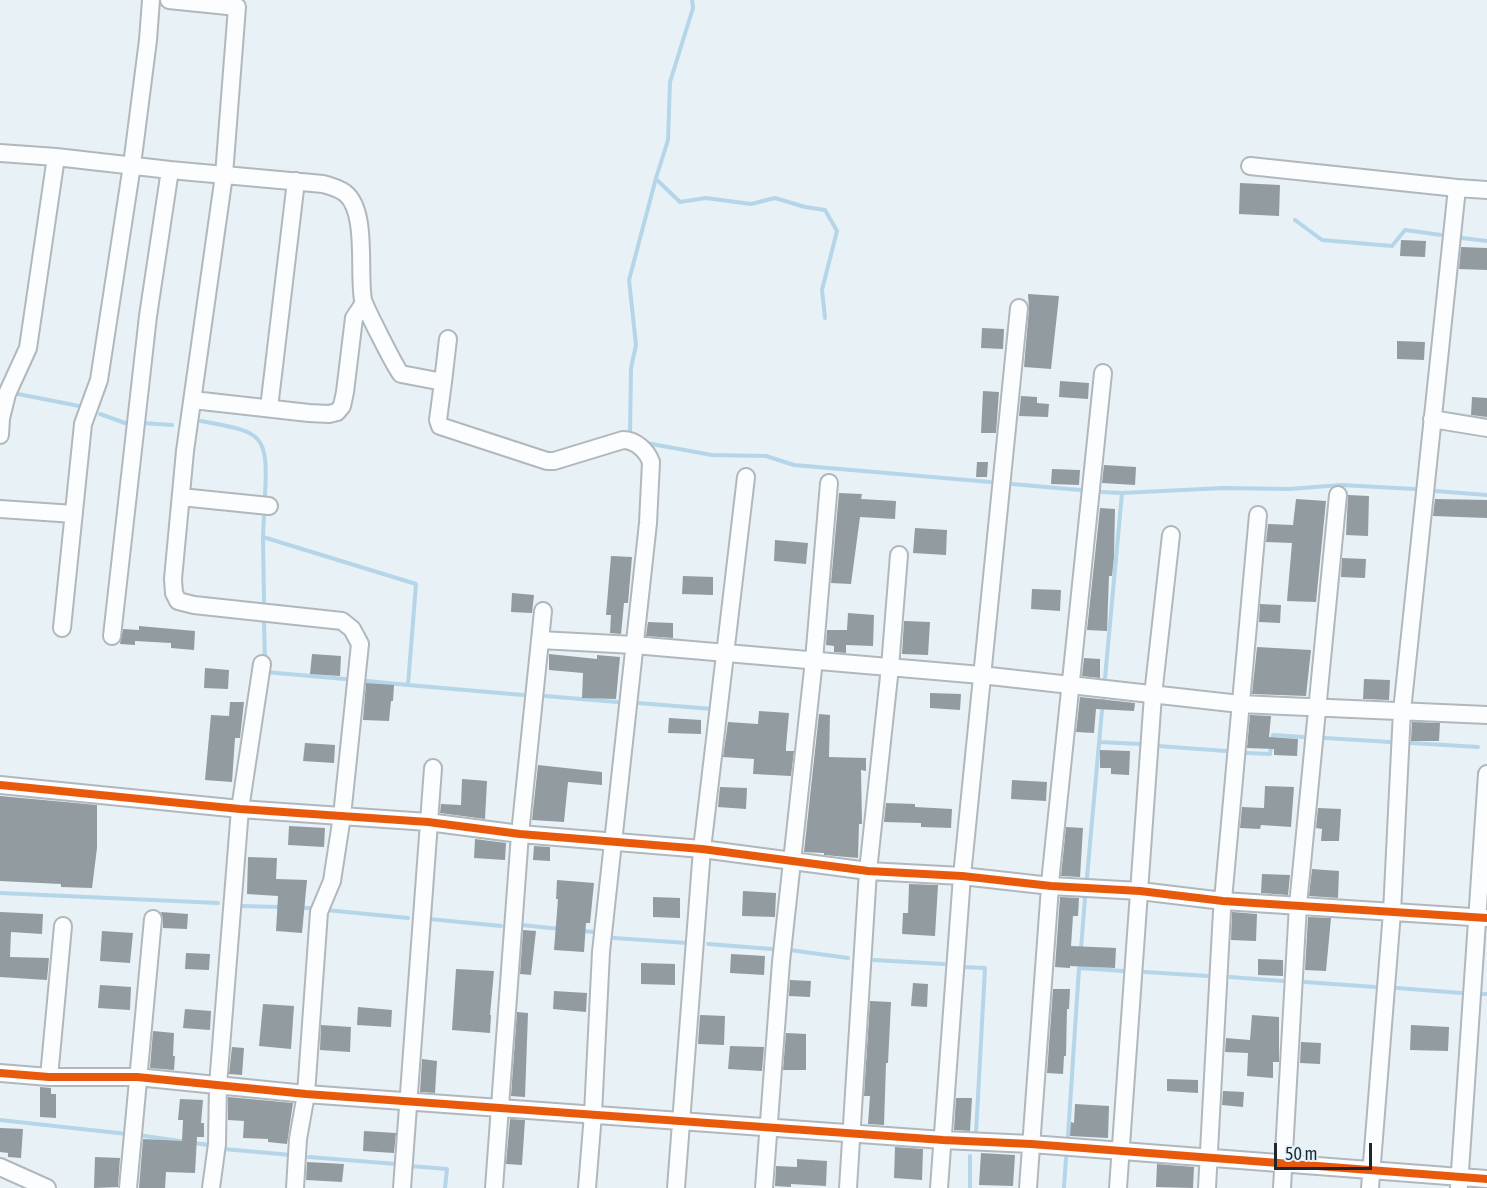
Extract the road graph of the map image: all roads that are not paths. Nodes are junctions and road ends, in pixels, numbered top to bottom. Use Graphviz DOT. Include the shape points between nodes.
graph roads {
  1 [pos="151,0"];
  2 [pos="169,0"];
  3 [pos="237,4"];
  4 [pos="0,153"];
  5 [pos="56,157"];
  6 [pos="132,165"];
  7 [pos="1250,166"];
  8 [pos="170,170"];
  9 [pos="224,174"];
  10 [pos="296,181"];
  11 [pos="1457,188"];
  12 [pos="1487,190"];
  13 [pos="364,303"];
  14 [pos="1018,308"];
  15 [pos="448,339"];
  16 [pos="1103,373"];
  17 [pos="443,382"];
  18 [pos="193,400"];
  19 [pos="269,408"];
  20 [pos="1432,420"];
  21 [pos="1487,428"];
  22 [pos="0,435"];
  23 [pos="746,477"];
  24 [pos="829,483"];
  25 [pos="1338,495"];
  26 [pos="181,497"];
  27 [pos="269,506"];
  28 [pos="0,509"];
  29 [pos="74,514"];
  30 [pos="1258,515"];
  31 [pos="1171,535"];
  32 [pos="899,555"];
  33 [pos="543,611"];
  34 [pos="62,628"];
  35 [pos="112,636"];
  36 [pos="540,640"];
  37 [pos="634,645"];
  38 [pos="726,653"];
  39 [pos="814,660"];
  40 [pos="262,664"];
  41 [pos="890,667"];
  42 [pos="981,675"];
  43 [pos="1070,684"];
  44 [pos="1153,695"];
  45 [pos="1240,704"];
  46 [pos="1317,707"];
  47 [pos="1402,711"];
  48 [pos="1487,715"];
  49 [pos="433,768"];
  50 [pos="1487,774"];
  51 [pos="0,784"];
  52 [pos="240,809"];
  53 [pos="342,816"];
  54 [pos="428,822"];
  55 [pos="520,834"];
  56 [pos="613,843"];
  57 [pos="702,849"];
  58 [pos="791,862"];
  59 [pos="868,871"];
  60 [pos="962,876"];
  61 [pos="1051,886"];
  62 [pos="1140,891"];
  63 [pos="1223,901"];
  64 [pos="1298,905"];
  65 [pos="1392,912"];
  66 [pos="1482,918"];
  67 [pos="153,919"];
  68 [pos="63,926"];
  69 [pos="0,1073"];
  70 [pos="49,1077"];
  71 [pos="137,1077"];
  72 [pos="218,1085"];
  73 [pos="306,1094"];
  74 [pos="409,1101"];
  75 [pos="500,1107"];
  76 [pos="593,1114"];
  77 [pos="681,1120"];
  78 [pos="769,1128"];
  79 [pos="853,1133"];
  80 [pos="943,1140"];
  81 [pos="1031,1144"];
  82 [pos="1120,1151"];
  83 [pos="1209,1158"];
  84 [pos="1284,1163"];
  85 [pos="0,1167"];
  86 [pos="1372,1168"];
  87 [pos="1487,1179"];
  88 [pos="1459,1183"];
  89 [pos="47,1188"];
  90 [pos="128,1188"];
  91 [pos="211,1188"];
  92 [pos="295,1188"];
  93 [pos="402,1188"];
  94 [pos="494,1188"];
  95 [pos="586,1188"];
  96 [pos="676,1188"];
  97 [pos="764,1188"];
  98 [pos="848,1188"];
  99 [pos="939,1188"];
  100 [pos="1028,1188"];
  101 [pos="1118,1188"];
  102 [pos="1207,1188"];
  103 [pos="1282,1188"];
  104 [pos="1370,1188"];
  1 -- 6 [label="street"];
  2 -- 3 [label="street"];
  3 -- 9 [label="street"];
  4 -- 5 [label="street"];
  5 -- 6 [label="street"];
  5 -- 22 [label="street" via="28,348 7,394"];
  6 -- 8 [label="street"];
  6 -- 29 [label="street" via="99,380 83,424"];
  7 -- 11 [label="street"];
  8 -- 9 [label="street"];
  8 -- 35 [label="street" via="148,316"];
  9 -- 10 [label="street"];
  9 -- 18 [label="street"];
  10 -- 13 [label="street" via="337,188 357,209"];
  10 -- 19 [label="street"];
  11 -- 12 [label="street"];
  11 -- 20 [label="street"];
  13 -- 17 [label="street" via="401,374"];
  13 -- 19 [label="street" via="354,318 345,392 337,412"];
  14 -- 42 [label="street"];
  15 -- 17 [label="street"];
  16 -- 43 [label="street"];
  17 -- 37 [label="street" via="438,420 446,429 554,461 623,440 648,454 648,523"];
  18 -- 19 [label="street"];
  18 -- 26 [label="street"];
  20 -- 21 [label="street"];
  20 -- 47 [label="street"];
  23 -- 38 [label="street"];
  24 -- 39 [label="street"];
  25 -- 46 [label="street"];
  26 -- 27 [label="street"];
  26 -- 53 [label="street" via="173,579 178,601 342,621 360,644"];
  28 -- 29 [label="street"];
  29 -- 34 [label="street"];
  30 -- 45 [label="street"];
  31 -- 44 [label="street"];
  32 -- 41 [label="street"];
  33 -- 36 [label="street"];
  36 -- 37 [label="street"];
  36 -- 55 [label="street"];
  37 -- 38 [label="street"];
  37 -- 56 [label="street"];
  38 -- 39 [label="street"];
  38 -- 57 [label="street"];
  39 -- 41 [label="street"];
  39 -- 58 [label="street"];
  40 -- 52 [label="street"];
  41 -- 42 [label="street"];
  41 -- 59 [label="street"];
  42 -- 43 [label="street"];
  42 -- 60 [label="street"];
  43 -- 44 [label="street"];
  43 -- 61 [label="street"];
  44 -- 45 [label="street"];
  44 -- 62 [label="street"];
  45 -- 46 [label="street"];
  45 -- 63 [label="street"];
  46 -- 47 [label="street"];
  46 -- 64 [label="street"];
  47 -- 48 [label="street"];
  47 -- 65 [label="street"];
  49 -- 54 [label="street"];
  50 -- 66 [label="street"];
  51 -- 52 [label="street"];
  52 -- 53 [label="street"];
  52 -- 72 [label="street"];
  53 -- 54 [label="street"];
  53 -- 73 [label="street" via="332,881 319,912"];
  54 -- 55 [label="street"];
  54 -- 74 [label="street"];
  55 -- 56 [label="street"];
  55 -- 75 [label="street"];
  56 -- 57 [label="street"];
  56 -- 76 [label="street" via="601,952"];
  57 -- 58 [label="street"];
  57 -- 77 [label="street"];
  58 -- 59 [label="street"];
  58 -- 78 [label="street"];
  59 -- 60 [label="street"];
  59 -- 79 [label="street"];
  60 -- 61 [label="street"];
  60 -- 80 [label="street"];
  61 -- 62 [label="street"];
  61 -- 81 [label="street"];
  62 -- 63 [label="street"];
  62 -- 82 [label="street"];
  63 -- 64 [label="street"];
  63 -- 83 [label="street"];
  64 -- 65 [label="street"];
  64 -- 84 [label="street"];
  65 -- 66 [label="street"];
  65 -- 86 [label="street"];
  66 -- 88 [label="street"];
  67 -- 71 [label="street"];
  68 -- 70 [label="street"];
  69 -- 70 [label="street"];
  70 -- 71 [label="street"];
  71 -- 72 [label="street"];
  71 -- 90 [label="street"];
  72 -- 73 [label="street"];
  72 -- 91 [label="street" via="217,1144"];
  73 -- 74 [label="street"];
  73 -- 92 [label="street"];
  74 -- 75 [label="street"];
  74 -- 93 [label="street"];
  75 -- 76 [label="street"];
  75 -- 94 [label="street"];
  76 -- 77 [label="street"];
  76 -- 95 [label="street"];
  77 -- 78 [label="street"];
  77 -- 96 [label="street"];
  78 -- 79 [label="street"];
  78 -- 97 [label="street"];
  79 -- 80 [label="street"];
  79 -- 98 [label="street"];
  80 -- 81 [label="street"];
  80 -- 99 [label="street"];
  81 -- 82 [label="street"];
  81 -- 100 [label="street"];
  82 -- 83 [label="street"];
  82 -- 101 [label="street"];
  83 -- 84 [label="street"];
  83 -- 102 [label="street"];
  84 -- 86 [label="street"];
  84 -- 103 [label="street"];
  85 -- 89 [label="street"];
  86 -- 88 [label="street"];
  86 -- 104 [label="street"];
  87 -- 88 [label="street"];
}
